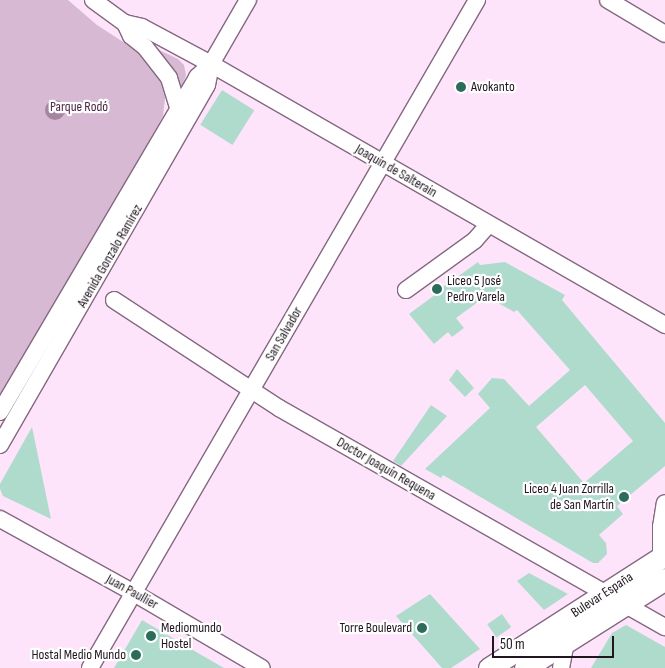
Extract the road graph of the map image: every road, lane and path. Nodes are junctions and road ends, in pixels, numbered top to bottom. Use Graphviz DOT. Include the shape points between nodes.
graph roads {
  1 [pos="93,0"];
  2 [pos="248,0"];
  3 [pos="478,0"];
  4 [pos="608,0"];
  5 [pos="125,23"];
  6 [pos="665,34"];
  7 [pos="211,64"];
  8 [pos="178,107"];
  9 [pos="382,164"];
  10 [pos="490,224"];
  11 [pos="406,290"];
  12 [pos="114,300"];
  13 [pos="665,324"];
  14 [pos="251,392"];
  15 [pos="0,412"];
  16 [pos="0,445"];
  17 [pos="665,503"];
  18 [pos="0,519"];
  19 [pos="663,556"];
  20 [pos="665,579"];
  21 [pos="134,593"];
  22 [pos="605,593"];
  23 [pos="626,604"];
  24 [pos="665,627"];
  25 [pos="566,642"];
  26 [pos="90,668"];
  27 [pos="262,668"];
  28 [pos="489,668"];
  29 [pos="525,668"];
  30 [pos="561,668"];
  1 -- 5 [label="street, Joaquín de Salterain"];
  2 -- 7 [label="street, Avenida Gonzalo Ramírez"];
  3 -- 9 [label="street, San Salvador"];
  4 -- 6 [label="street"];
  5 -- 7 [label="street, Joaquín de Salterain" via="142,27"];
  5 -- 8 [label="street, Joaquín de Salterain" via="131,36 145,47 169,78"];
  7 -- 8 [label="street, Avenida Gonzalo Ramírez" via="197,77"];
  7 -- 9 [label="street, Joaquín de Salterain"];
  7 -- 16 [label="street, Avenida Gonzalo Ramírez" via="207,85"];
  8 -- 15 [label="street, Avenida Gonzalo Ramírez"];
  9 -- 10 [label="street, Joaquín de Salterain"];
  9 -- 14 [label="street, San Salvador"];
  10 -- 11 [label="street" via="475,240"];
  10 -- 13 [label="street, Joaquín de Salterain"];
  12 -- 14 [label="street, Doctor Joaquín Requena"];
  14 -- 21 [label="street, San Salvador"];
  14 -- 22 [label="street, Doctor Joaquín Requena"];
  17 -- 19 [label="street" via="661,527"];
  18 -- 21 [label="street, Juan Paullier"];
  19 -- 22 [label="main road, Bulevar España"];
  20 -- 23 [label="main road, Bulevar España"];
  21 -- 26 [label="street, San Salvador"];
  21 -- 27 [label="street, Juan Paullier"];
  22 -- 23 [label="street, Doctor Joaquín Requena"];
  22 -- 28 [label="main road, Bulevar España"];
  23 -- 24 [label="street, Doctor Joaquín Requena"];
  23 -- 25 [label="main road, Bulevar España"];
  25 -- 29 [label="main road, Bulevar España"];
  25 -- 30 [label="street"];
}
